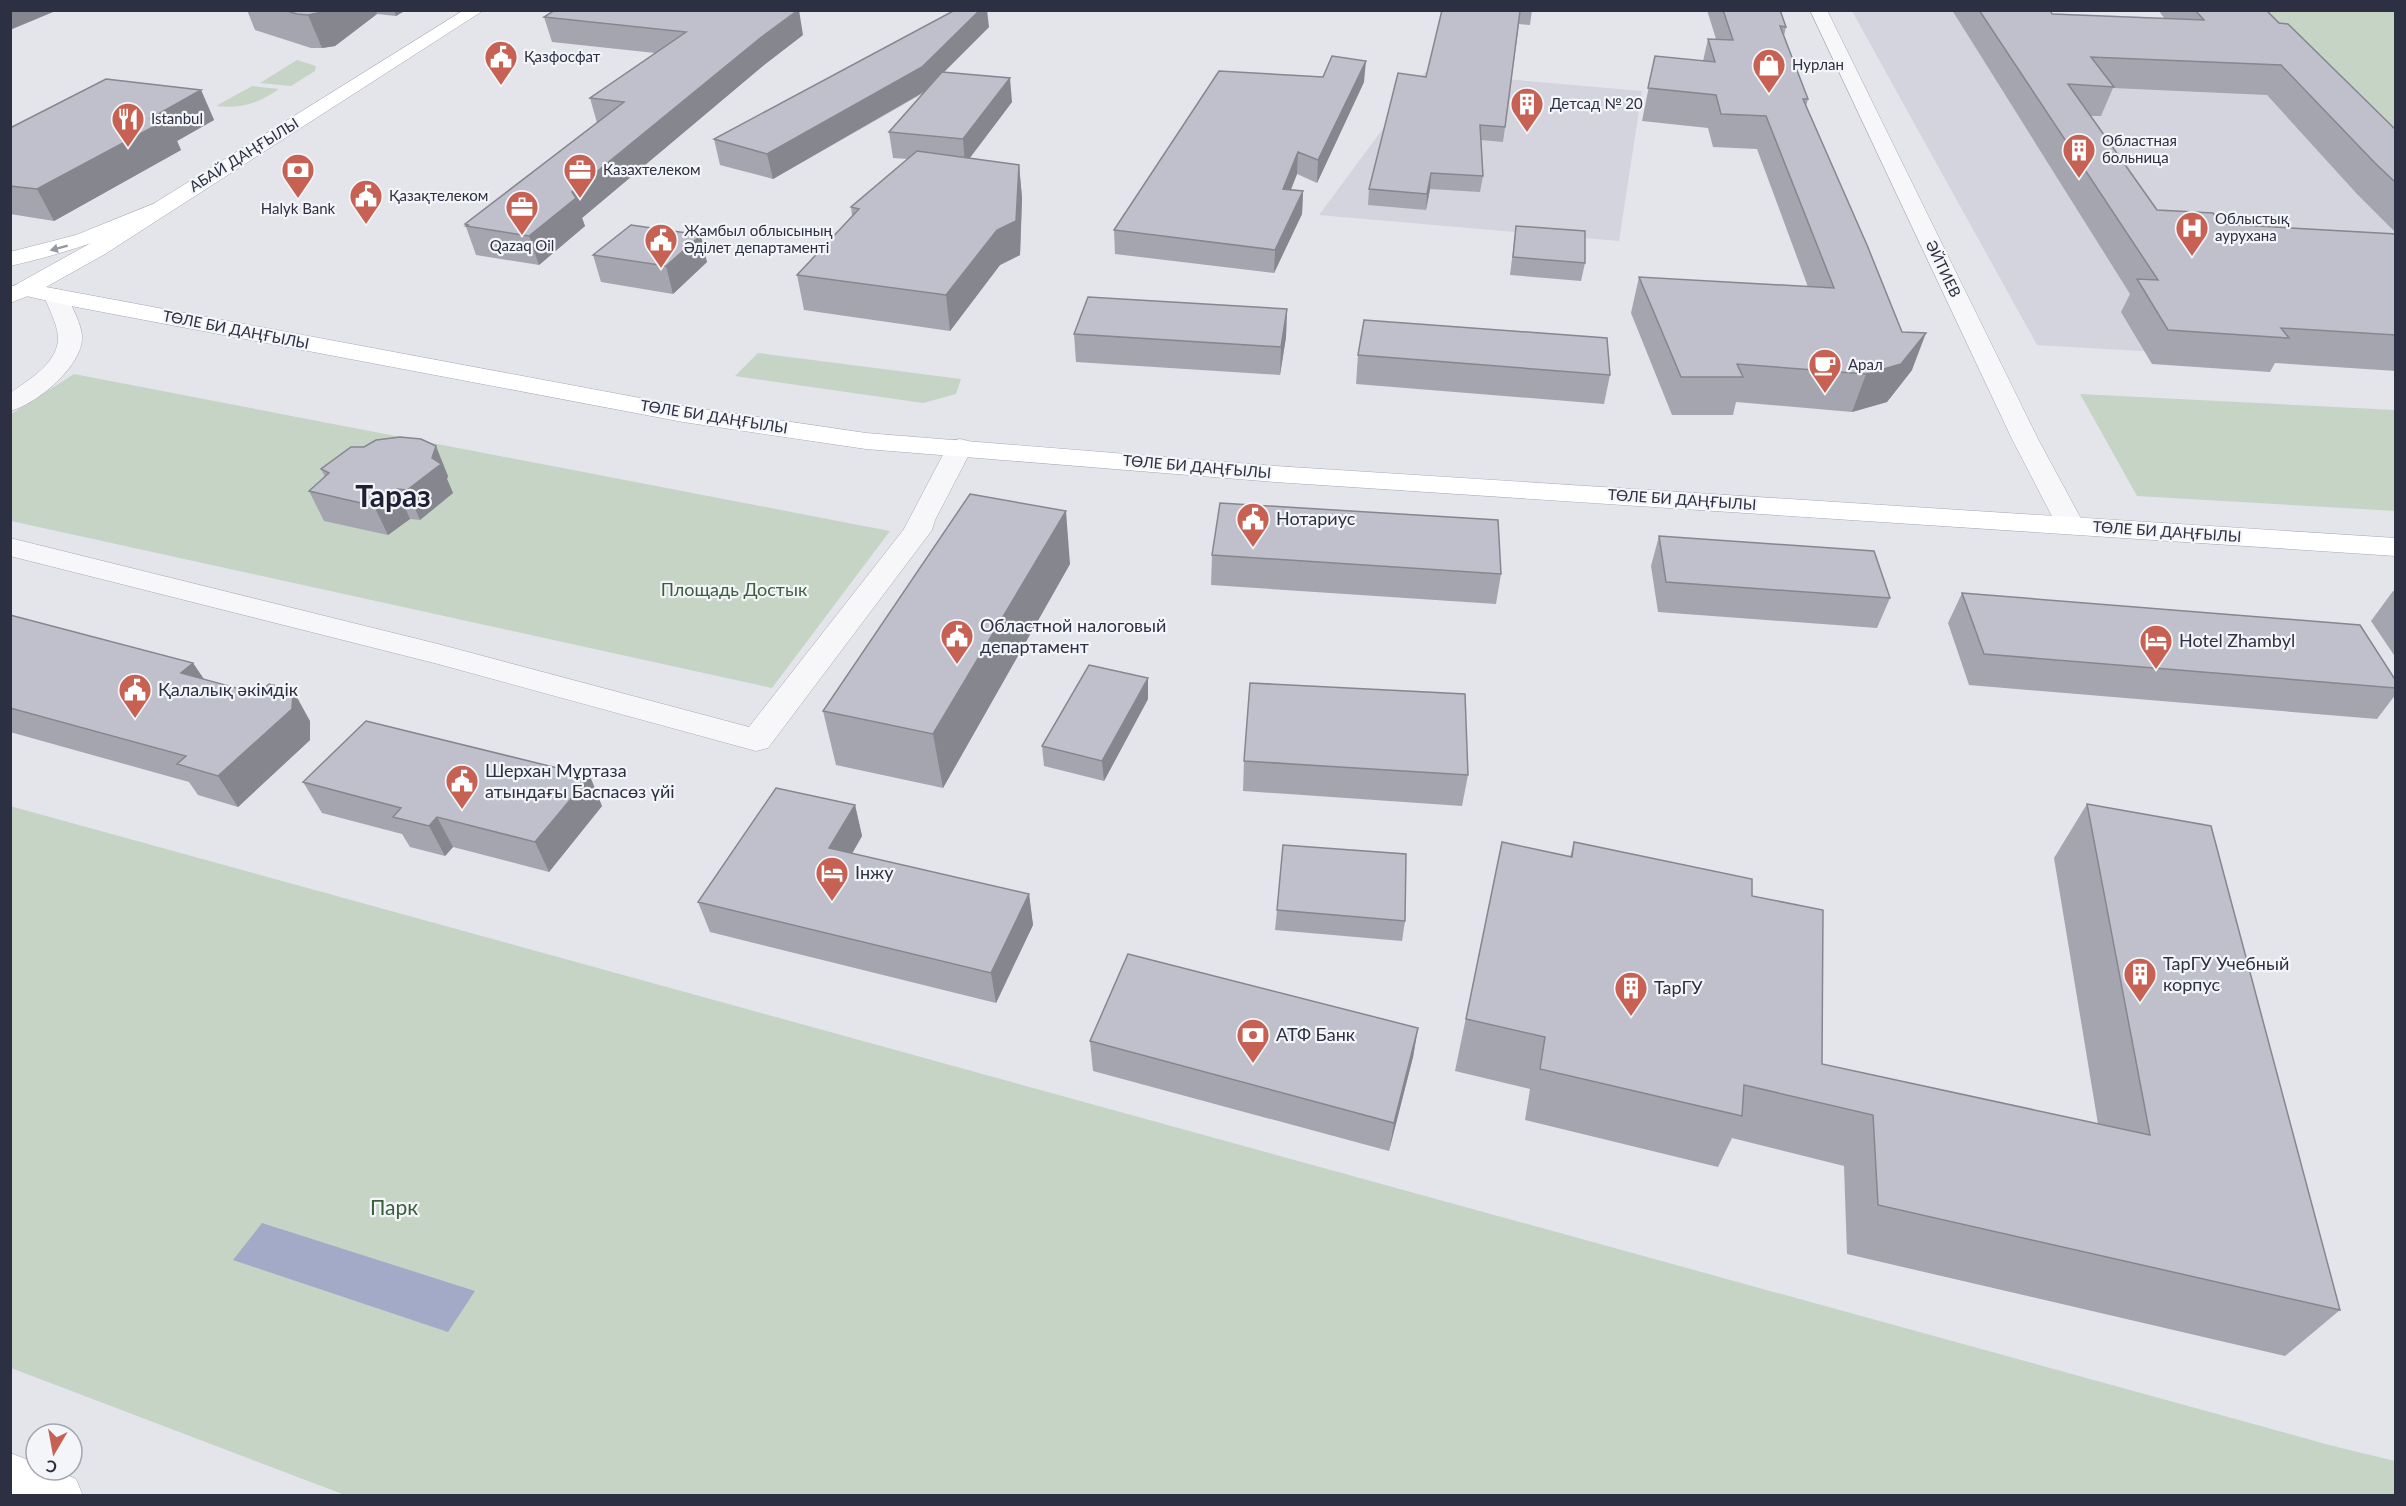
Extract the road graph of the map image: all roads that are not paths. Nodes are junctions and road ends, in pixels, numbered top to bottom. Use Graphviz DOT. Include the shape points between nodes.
graph roads {
  1 [pos="476,10"];
  2 [pos="1818,10"];
  3 [pos="171,202"];
  4 [pos="10,259"];
  5 [pos="15,290"];
  6 [pos="56,296"];
  7 [pos="10,404"];
  8 [pos="960,447"];
  9 [pos="2071,526"];
  10 [pos="10,547"];
  11 [pos="2396,547"];
  12 [pos="10,1477"];
  13 [pos="59,1496"];
  1 -- 3 [label="main road, АБАЙ ДАҢҒЫЛЫ"];
  2 -- 9 [label="street, ӘЙТИЕВ" via="2025,439"];
  3 -- 4 [label="main road, one-way" via="70,245"];
  3 -- 5 [label="main road, АБАЙ ДАҢҒЫЛЫ" via="97,249"];
  5 -- 6 [label="main road, ТӨЛЕ БИ ДАҢҒЫЛЫ"];
  6 -- 7 [label="street" via="71,338 63,360 41,385"];
  6 -- 8 [label="main road, ТӨЛЕ БИ ДАҢҒЫЛЫ" via="683,414 866,441"];
  8 -- 9 [label="main road, ТӨЛЕ БИ ДАҢҒЫЛЫ" via="1275,474"];
  8 -- 10 [label="street" via="918,530 756,740 426,651"];
  9 -- 11 [label="main road, ТӨЛЕ БИ ДАҢҒЫЛЫ"];
  12 -- 13 [label="main road"];
}
